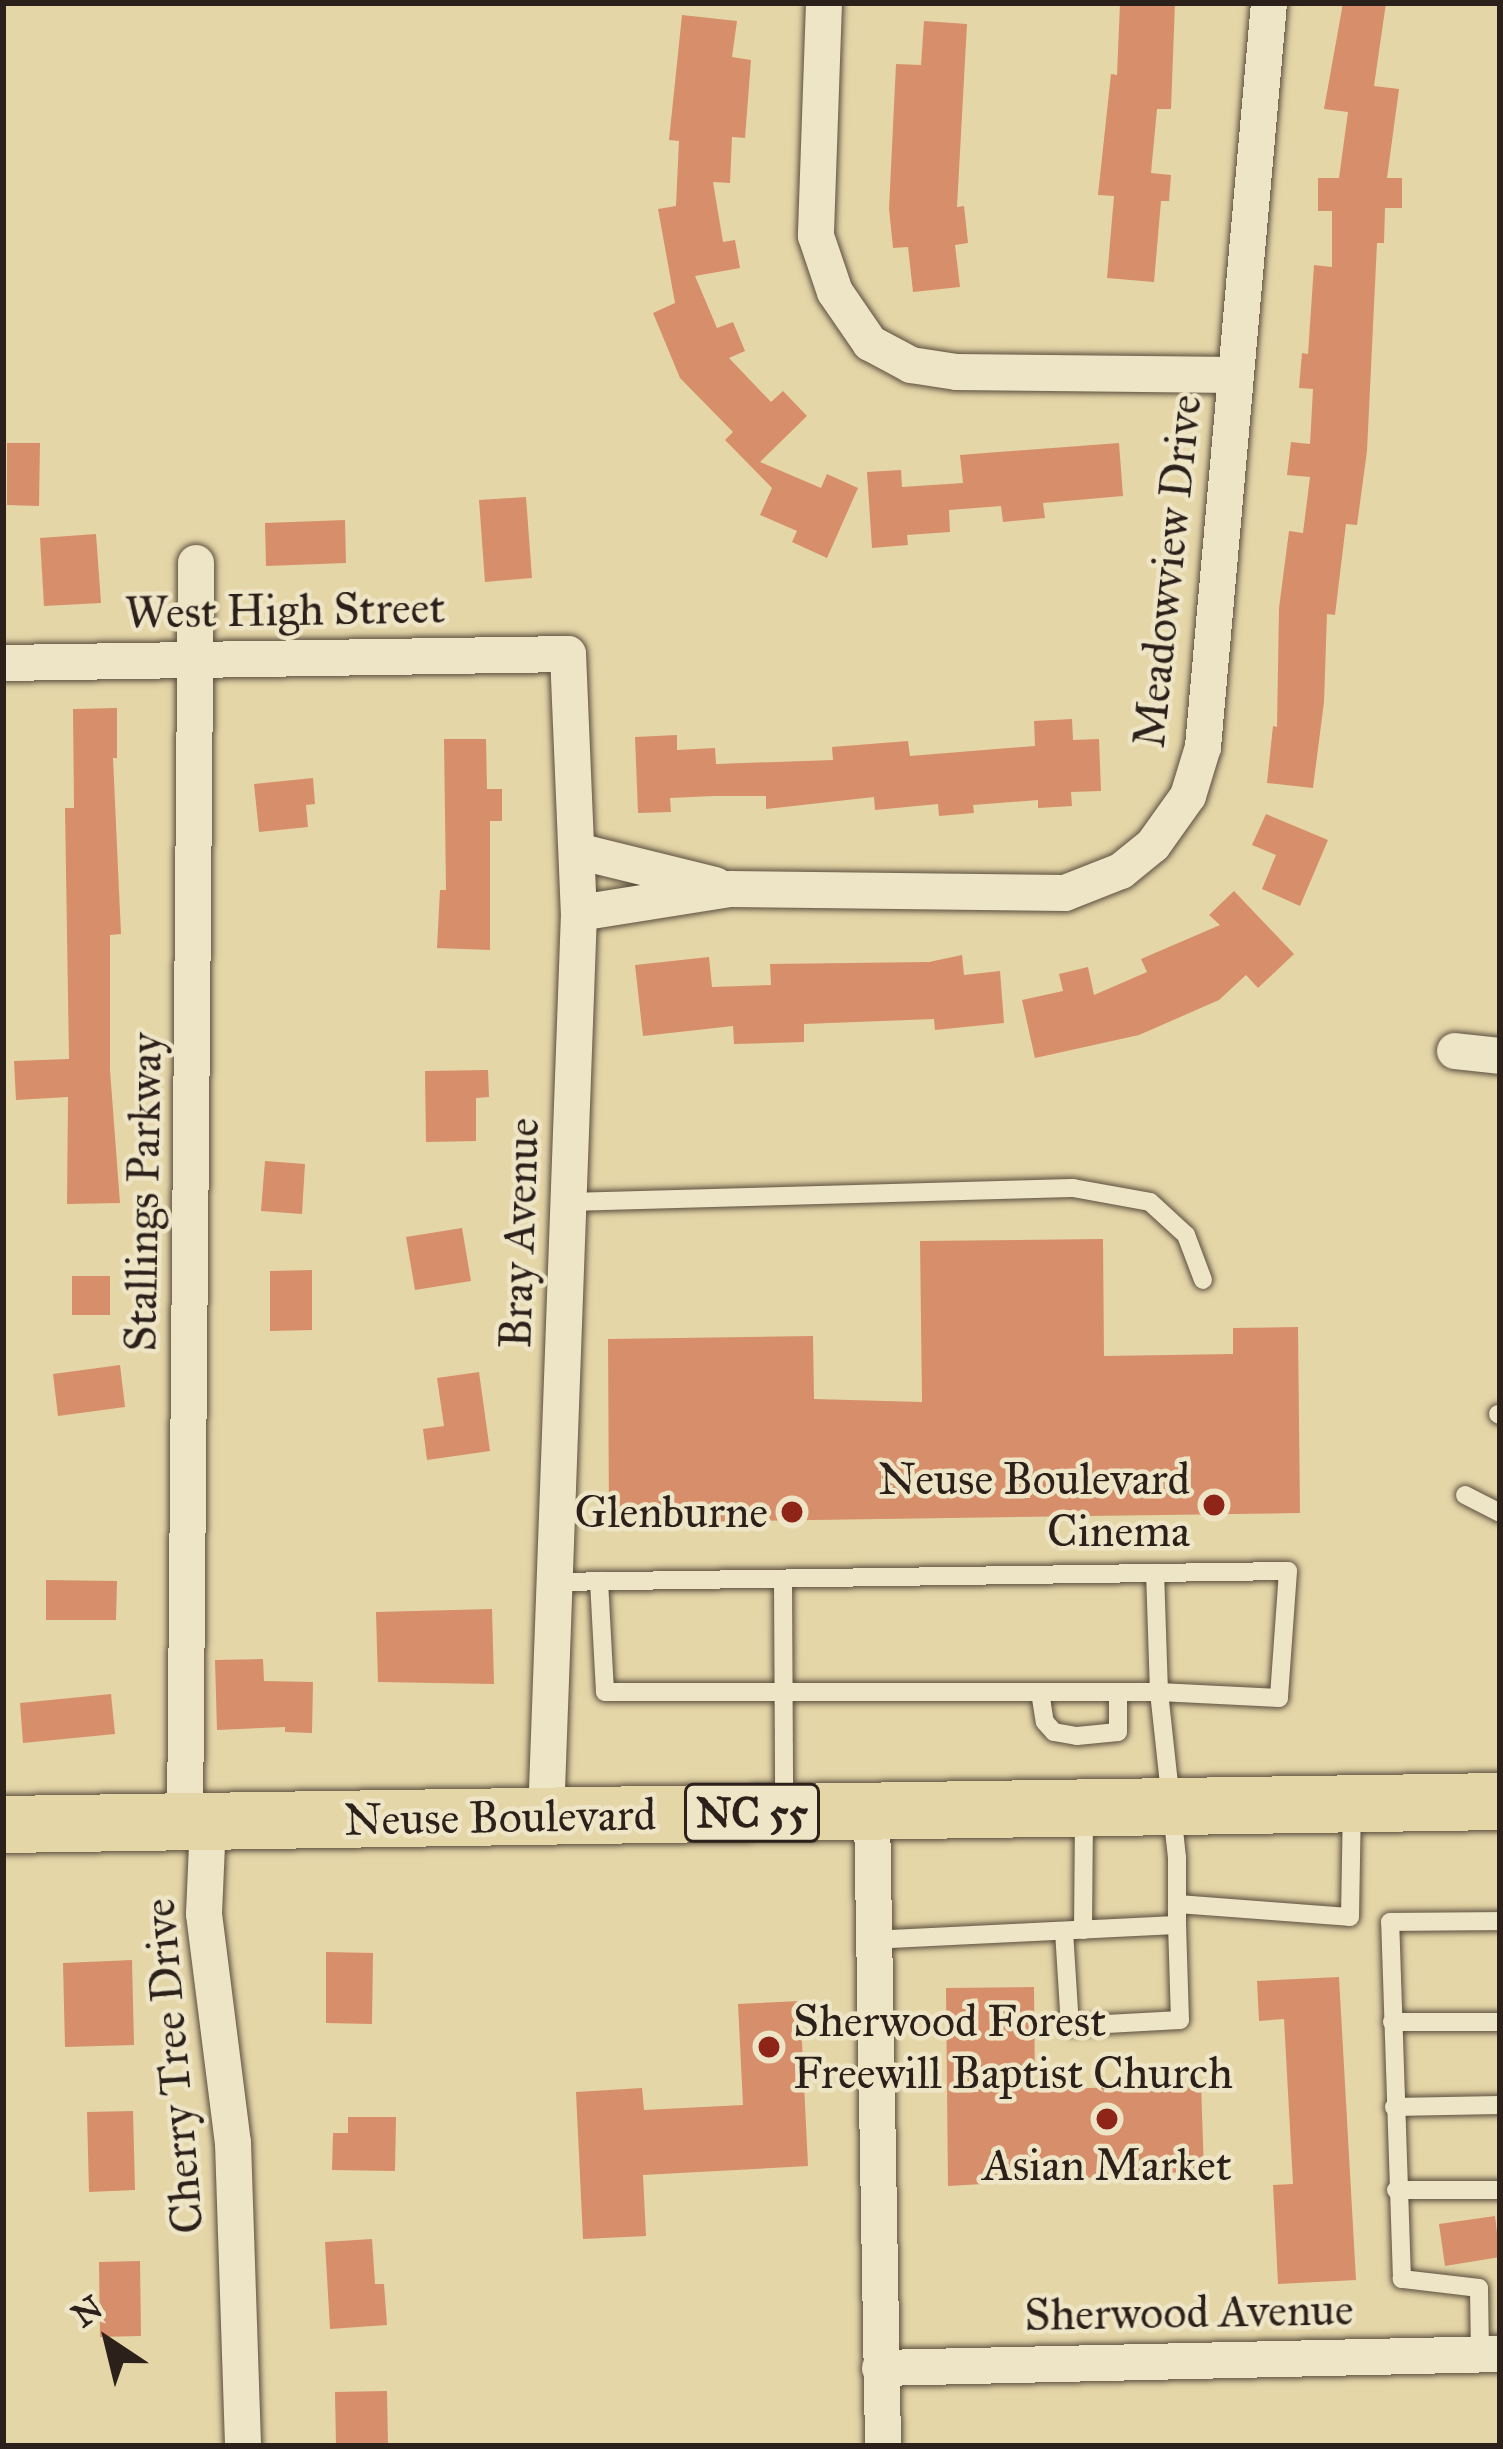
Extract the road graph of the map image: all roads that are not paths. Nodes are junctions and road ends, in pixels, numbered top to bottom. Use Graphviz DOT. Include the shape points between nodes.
graph roads {
  1 [pos="824,3"];
  2 [pos="1269,3"];
  3 [pos="1236,375"];
  4 [pos="196,563"];
  5 [pos="568,653"];
  6 [pos="196,658"];
  7 [pos="3,663"];
  8 [pos="578,851"];
  9 [pos="730,889"];
  10 [pos="579,914"];
  11 [pos="1455,1052"];
  12 [pos="1500,1056"];
  13 [pos="568,1202"];
  14 [pos="1203,1280"];
  15 [pos="1465,1495"];
  16 [pos="1500,1514"];
  17 [pos="1155,1574"];
  18 [pos="783,1579"];
  19 [pos="598,1581"];
  20 [pos="554,1582"];
  21 [pos="781,1692"];
  22 [pos="1040,1692"];
  23 [pos="1118,1692"];
  24 [pos="1159,1692"];
  25 [pos="1500,1801"];
  26 [pos="1352,1803"];
  27 [pos="1171,1806"];
  28 [pos="1084,1808"];
  29 [pos="784,1813"];
  30 [pos="872,1813"];
  31 [pos="545,1816"];
  32 [pos="197,1822"];
  33 [pos="3,1824"];
  34 [pos="1177,1904"];
  35 [pos="1350,1917"];
  36 [pos="1500,1921"];
  37 [pos="1390,1922"];
  38 [pos="1177,1925"];
  39 [pos="1073,1931"];
  40 [pos="874,1940"];
  41 [pos="1392,2022"];
  42 [pos="1500,2022"];
  43 [pos="1500,2105"];
  44 [pos="1394,2107"];
  45 [pos="1396,2190"];
  46 [pos="1500,2190"];
  47 [pos="1479,2288"];
  48 [pos="1500,2288"];
  49 [pos="1490,2354"];
  50 [pos="880,2368"];
  51 [pos="243,2446"];
  52 [pos="883,2446"];
  1 -- 3 [label="street" via="817,236 835,292 870,343 910,365 956,372"];
  2 -- 3 [label="street, Meadowview Drive"];
  3 -- 9 [label="street, Meadowview Drive" via="1203,747 1188,796 1153,845 1120,871 1065,893"];
  4 -- 6 [label="street, Stallings Parkway"];
  5 -- 6 [label="street, West High Street"];
  5 -- 8 [label="street, Bray Avenue"];
  6 -- 7 [label="street, West High Street"];
  6 -- 32 [label="street, Stallings Parkway"];
  8 -- 9 [label="street, Meadowview Drive"];
  8 -- 10 [label="street, Bray Avenue"];
  9 -- 10 [label="street, Meadowview Drive"];
  10 -- 13 [label="street, Bray Avenue"];
  11 -- 12 [label="street"];
  13 -- 14 [label="lane" via="1073,1188 1150,1202 1186,1235"];
  13 -- 20 [label="street, Bray Avenue"];
  15 -- 16 [label="lane"];
  17 -- 18 [label="lane"];
  17 -- 24 [label="lane"];
  17 -- 24 [label="lane" via="1288,1571 1280,1698"];
  18 -- 19 [label="lane"];
  18 -- 21 [label="lane"];
  19 -- 20 [label="lane"];
  19 -- 21 [label="lane" via="605,1692"];
  20 -- 31 [label="street, Bray Avenue"];
  21 -- 22 [label="lane"];
  21 -- 29 [label="lane"];
  22 -- 23 [label="lane"];
  22 -- 23 [label="lane" via="1045,1722 1077,1736 1118,1732"];
  23 -- 24 [label="lane"];
  24 -- 27 [label="lane"];
  25 -- 26 [label="main road, Neuse Boulevard / NC 55"];
  26 -- 27 [label="main road, Neuse Boulevard / NC 55"];
  26 -- 35 [label="lane"];
  27 -- 28 [label="main road, Neuse Boulevard / NC 55"];
  27 -- 34 [label="lane"];
  28 -- 30 [label="main road, Neuse Boulevard / NC 55"];
  28 -- 39 [label="lane"];
  29 -- 30 [label="main road, Neuse Boulevard / NC 55"];
  29 -- 31 [label="main road, Neuse Boulevard / NC 55"];
  30 -- 40 [label="street"];
  31 -- 32 [label="main road, Neuse Boulevard / NC 55"];
  32 -- 33 [label="main road, Neuse Boulevard / NC 55"];
  32 -- 51 [label="street, Cherry Tree Drive" via="232,2143"];
  34 -- 35 [label="lane"];
  34 -- 38 [label="lane"];
  35 -- 37 [label="lane"];
  36 -- 37 [label="lane"];
  37 -- 41 [label="lane"];
  38 -- 39 [label="lane"];
  38 -- 39 [label="lane" via="1180,2020 1070,2026"];
  39 -- 40 [label="lane"];
  40 -- 50 [label="street"];
  41 -- 42 [label="lane"];
  41 -- 44 [label="lane"];
  43 -- 44 [label="lane"];
  44 -- 45 [label="lane"];
  45 -- 46 [label="lane"];
  45 -- 47 [label="lane" via="1402,2279"];
  47 -- 48 [label="lane"];
  47 -- 49 [label="lane"];
  49 -- 50 [label="street, Sherwood Avenue"];
  50 -- 52 [label="street"];
}
